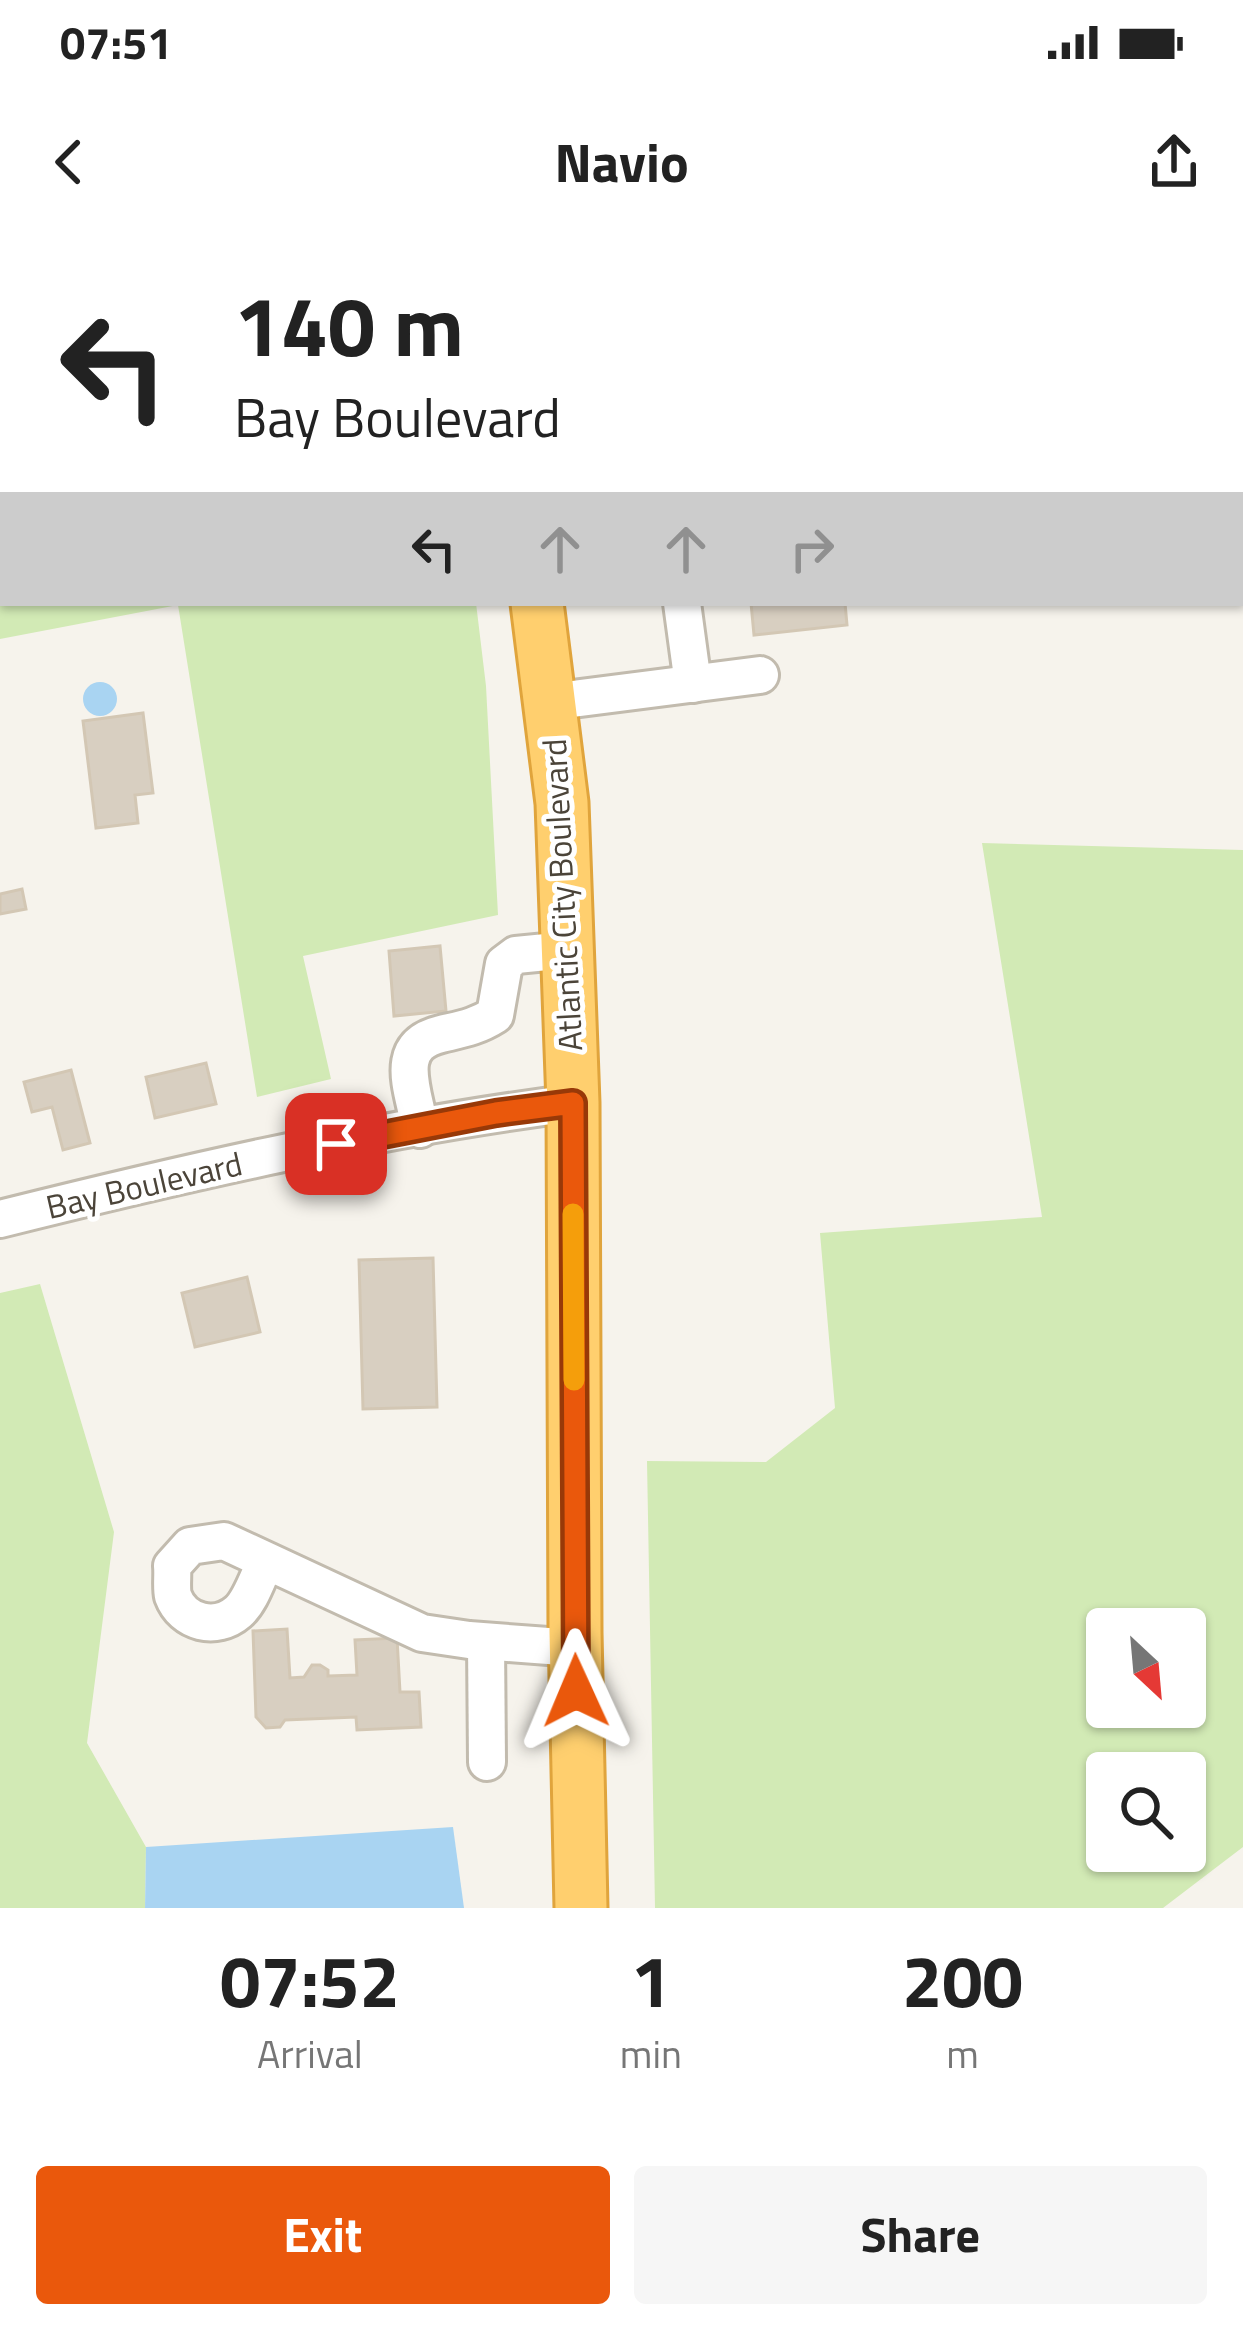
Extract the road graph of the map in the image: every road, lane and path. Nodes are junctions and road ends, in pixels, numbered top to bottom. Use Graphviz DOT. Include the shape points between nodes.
graph roads {
  1 [pos="537,606"];
  2 [pos="682,606"];
  3 [pos="760,675"];
  4 [pos="693,684"];
  5 [pos="549,702"];
  6 [pos="567,950"];
  7 [pos="573,1103"];
  8 [pos="420,1129"];
  9 [pos="0,1219"];
  10 [pos="266,1561"];
  11 [pos="485,1642"];
  12 [pos="575,1648"];
  13 [pos="487,1762"];
  14 [pos="581,1908"];
  1 -- 5 [label="highway, Atlantic City Boulevard"];
  2 -- 4 [label="street"];
  3 -- 4 [label="street"];
  4 -- 5 [label="street"];
  5 -- 6 [label="highway, Atlantic City Boulevard"];
  6 -- 7 [label="highway, Atlantic City Boulevard"];
  6 -- 8 [label="street" via="516,956 504,964 495,1015 415,1045 409,1057"];
  7 -- 8 [label="street, Bay Boulevard"];
  7 -- 12 [label="highway, Atlantic City Boulevard"];
  8 -- 9 [label="street, Bay Boulevard" via="184,1173"];
  10 -- 11 [label="street" via="422,1633"];
  11 -- 12 [label="street"];
  11 -- 13 [label="street"];
  12 -- 14 [label="highway, Atlantic City Boulevard"];
}
